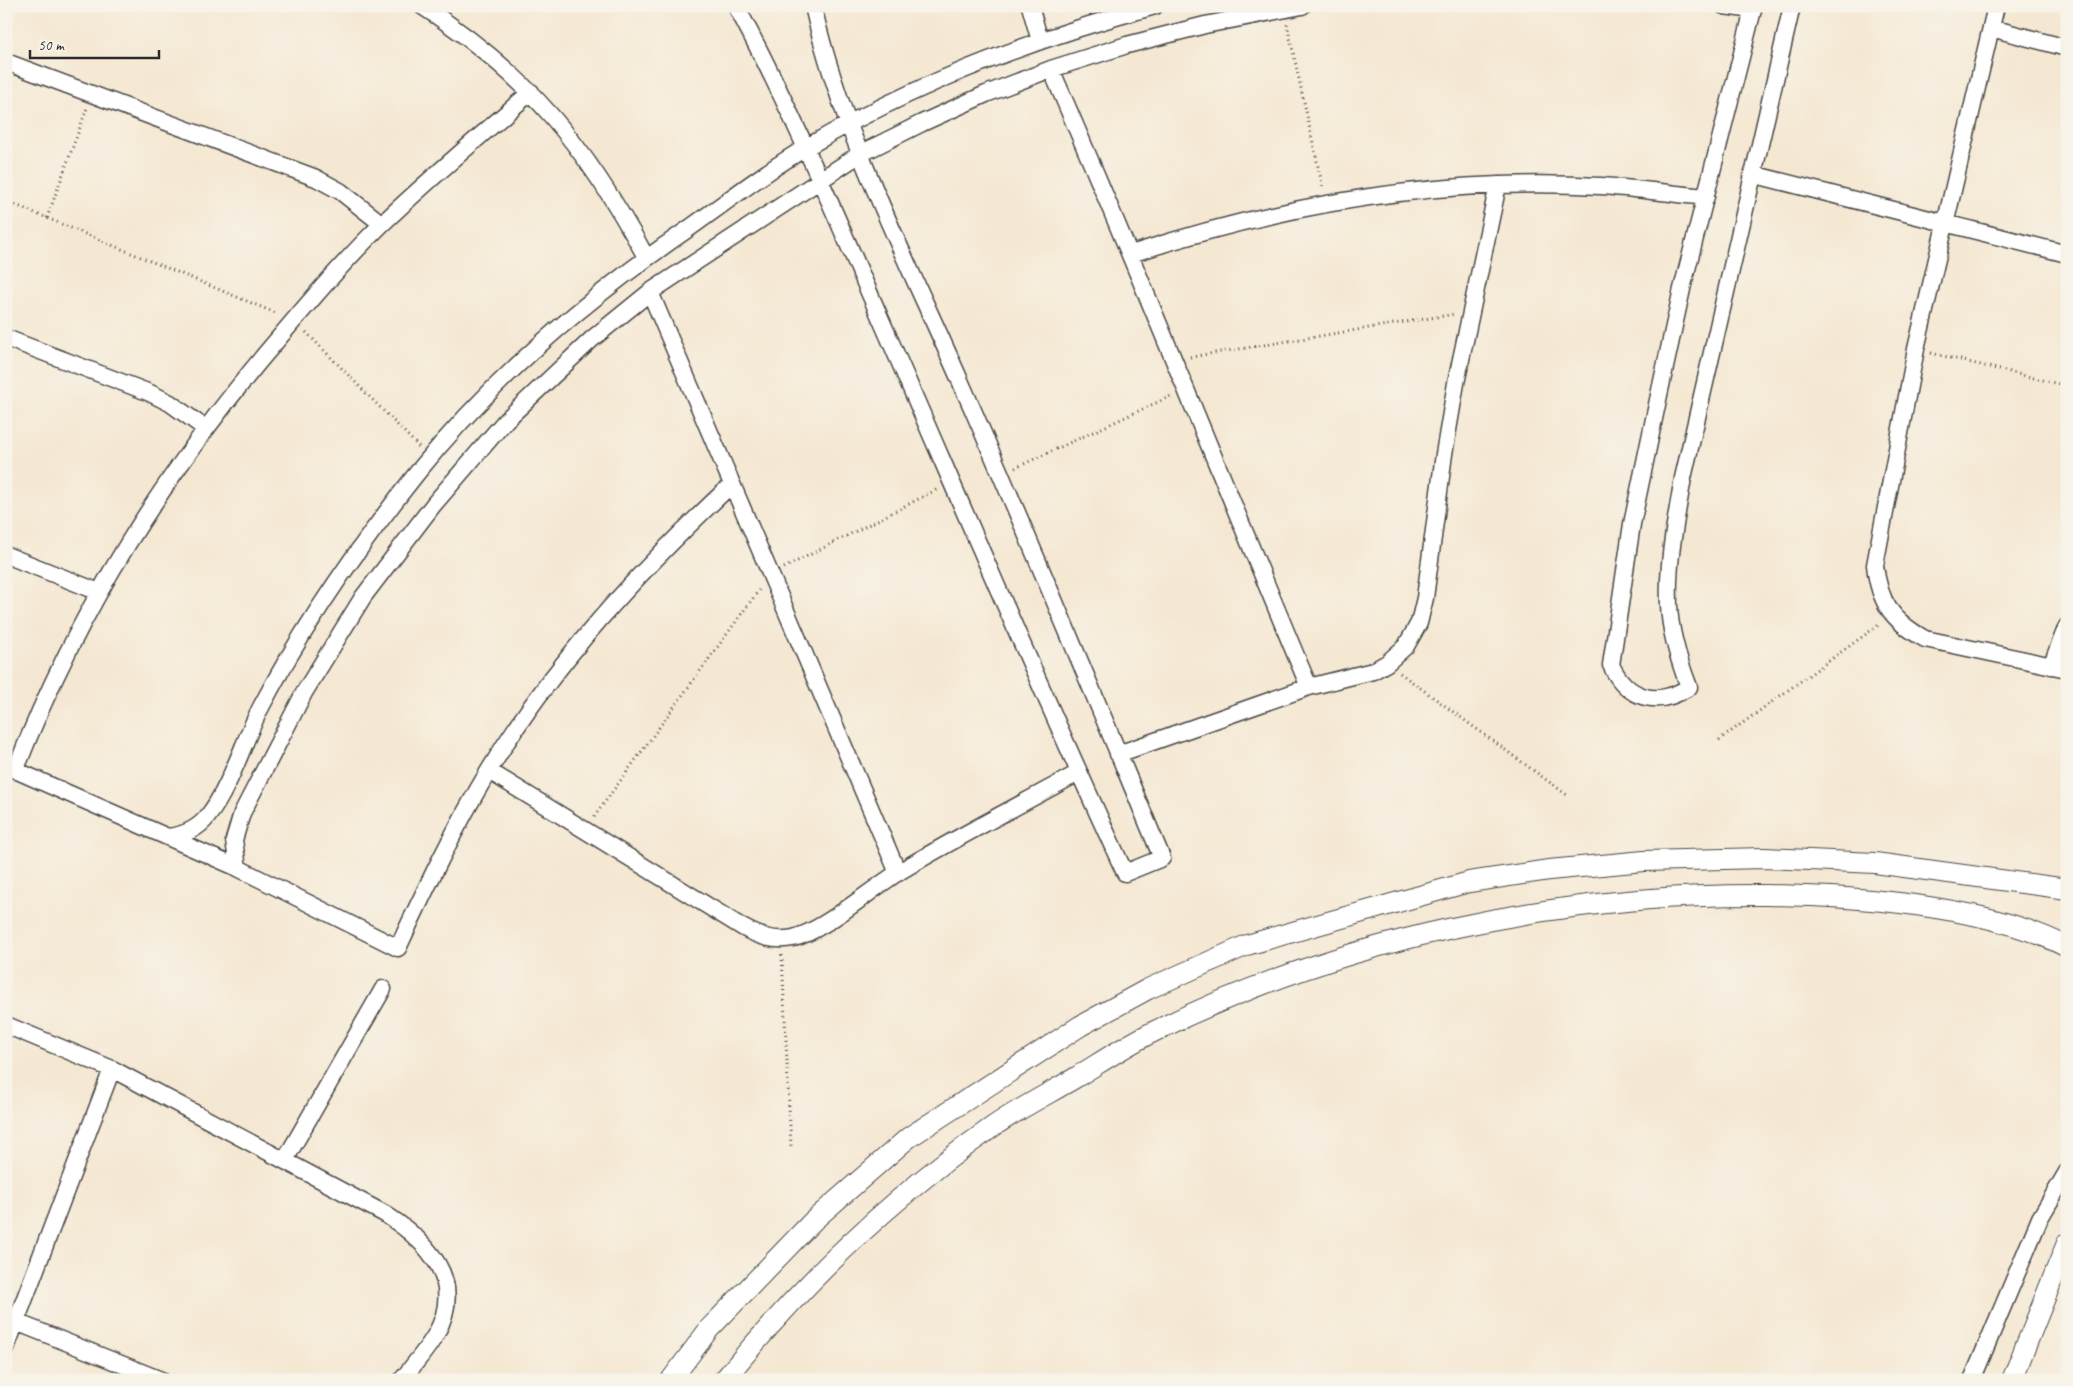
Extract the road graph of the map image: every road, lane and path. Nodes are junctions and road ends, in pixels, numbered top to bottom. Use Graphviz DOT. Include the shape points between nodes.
graph roads {
  1 [pos="422,6"];
  2 [pos="736,6"];
  3 [pos="813,6"];
  4 [pos="1030,6"];
  5 [pos="1155,6"];
  6 [pos="1302,6"];
  7 [pos="1724,6"];
  8 [pos="1792,6"];
  9 [pos="1996,6"];
  10 [pos="1753,8"];
  11 [pos="1283,9"];
  12 [pos="1990,28"];
  13 [pos="1040,41"];
  14 [pos="2067,48"];
  15 [pos="6,62"];
  16 [pos="1051,70"];
  17 [pos="531,92"];
  18 [pos="92,94"];
  19 [pos="850,124"];
  20 [pos="805,148"];
  21 [pos="860,154"];
  22 [pos="1752,174"];
  23 [pos="821,182"];
  24 [pos="1498,185"];
  25 [pos="1706,197"];
  26 [pos="6,200"];
  27 [pos="1326,203"];
  28 [pos="47,218"];
  29 [pos="1945,223"];
  30 [pos="382,224"];
  31 [pos="1131,254"];
  32 [pos="2067,254"];
  33 [pos="646,257"];
  34 [pos="650,292"];
  35 [pos="1470,312"];
  36 [pos="294,320"];
  37 [pos="6,338"];
  38 [pos="1916,349"];
  39 [pos="1172,360"];
  40 [pos="2067,386"];
  41 [pos="1185,390"];
  42 [pos="206,429"];
  43 [pos="429,458"];
  44 [pos="1001,474"];
  45 [pos="952,482"];
  46 [pos="732,484"];
  47 [pos="6,555"];
  48 [pos="771,575"];
  49 [pos="99,592"];
  50 [pos="1892,614"];
  51 [pos="2067,626"];
  52 [pos="1387,663"];
  53 [pos="2059,667"];
  54 [pos="1309,687"];
  55 [pos="1719,740"];
  56 [pos="1118,754"];
  57 [pos="11,768"];
  58 [pos="232,769"];
  59 [pos="489,771"];
  60 [pos="1078,773"];
  61 [pos="258,781"];
  62 [pos="1567,795"];
  63 [pos="584,830"];
  64 [pos="168,838"];
  65 [pos="238,868"];
  66 [pos="898,872"];
  67 [pos="2067,889"];
  68 [pos="782,939"];
  69 [pos="2067,947"];
  70 [pos="383,989"];
  71 [pos="6,1025"];
  72 [pos="112,1069"];
  73 [pos="791,1147"];
  74 [pos="285,1160"];
  75 [pos="2067,1172"];
  76 [pos="2067,1243"];
  77 [pos="16,1322"];
  78 [pos="6,1348"];
  79 [pos="161,1380"];
  80 [pos="402,1380"];
  81 [pos="671,1380"];
  82 [pos="724,1380"];
  83 [pos="1972,1380"];
  84 [pos="2012,1380"];
  1 -- 17 [label="street" via="458,29"];
  2 -- 20 [label="street"];
  3 -- 19 [label="street" via="825,53"];
  4 -- 13 [label="street"];
  5 -- 13 [label="street"];
  6 -- 11 [label="street"];
  7 -- 10 [label="street"];
  8 -- 22 [label="street"];
  9 -- 12 [label="street"];
  10 -- 25 [label="street"];
  11 -- 16 [label="street" via="1127,45"];
  11 -- 27 [label="path"];
  12 -- 14 [label="street"];
  12 -- 29 [label="street"];
  13 -- 19 [label="street" via="912,93"];
  15 -- 18 [label="street"];
  16 -- 21 [label="street" via="950,110"];
  16 -- 31 [label="street"];
  17 -- 30 [label="street"];
  17 -- 33 [label="street" via="564,128 593,168"];
  18 -- 28 [label="path"];
  18 -- 30 [label="street" via="316,178 340,191"];
  19 -- 20 [label="street"];
  19 -- 21 [label="street"];
  20 -- 23 [label="street"];
  20 -- 33 [label="street"];
  21 -- 23 [label="street"];
  21 -- 44 [label="street"];
  22 -- 25 [label="street" via="1683,478 1670,556 1669,605 1677,653 1689,687 1678,695 1651,699 1626,688 1611,665 1632,524 1682,290"];
  22 -- 29 [label="street"];
  23 -- 34 [label="street"];
  23 -- 45 [label="street"];
  24 -- 25 [label="street" via="1600,186"];
  24 -- 27 [label="street" via="1402,192"];
  24 -- 35 [label="street"];
  26 -- 28 [label="path"];
  27 -- 31 [label="street" via="1232,223"];
  28 -- 36 [label="path"];
  29 -- 32 [label="street"];
  29 -- 38 [label="street"];
  30 -- 36 [label="street"];
  31 -- 39 [label="street"];
  33 -- 43 [label="street" via="533,351"];
  34 -- 46 [label="street"];
  34 -- 61 [label="street" via="592,340 506,420 434,504 363,597 305,691"];
  35 -- 39 [label="path"];
  35 -- 52 [label="street" via="1444,454 1425,598 1419,623 1406,646"];
  36 -- 42 [label="street"];
  36 -- 43 [label="path"];
  37 -- 42 [label="street" via="150,393"];
  38 -- 40 [label="path"];
  38 -- 50 [label="street" via="1875,565 1883,600"];
  39 -- 41 [label="street"];
  41 -- 44 [label="path"];
  41 -- 54 [label="street"];
  42 -- 49 [label="street" via="168,478"];
  43 -- 58 [label="street" via="368,535 310,620 260,709"];
  44 -- 56 [label="street"];
  45 -- 48 [label="path"];
  45 -- 60 [label="street"];
  46 -- 48 [label="street"];
  46 -- 59 [label="street" via="664,548 601,616 544,689"];
  47 -- 49 [label="street"];
  48 -- 63 [label="path"];
  48 -- 66 [label="street"];
  49 -- 57 [label="street"];
  50 -- 53 [label="street" via="1907,629 1925,639"];
  50 -- 55 [label="path"];
  51 -- 53 [label="street"];
  52 -- 54 [label="street" via="1373,671"];
  52 -- 62 [label="path"];
  54 -- 56 [label="street"];
  56 -- 60 [label="street" via="1162,858 1125,873"];
  57 -- 64 [label="street"];
  58 -- 61 [label="street"];
  58 -- 64 [label="street" via="217,802 203,822 187,833"];
  59 -- 63 [label="street"];
  59 -- 65 [label="street" via="442,855 398,948"];
  60 -- 66 [label="street"];
  61 -- 65 [label="street" via="237,826 234,840"];
  63 -- 68 [label="street" via="742,927 761,936"];
  64 -- 65 [label="street"];
  66 -- 68 [label="street" via="814,930"];
  67 -- 81 [label="street" via="1875,863 1764,858 1644,861 1469,882 1247,945 1148,989 1080,1026 908,1138 813,1221 709,1329"];
  68 -- 73 [label="path"];
  69 -- 82 [label="street" via="2020,928 1921,906 1841,898 1732,895 1588,906 1495,920 1412,938 1336,960 1261,986 1150,1033 994,1126 900,1200 815,1277"];
  70 -- 74 [label="street"];
  71 -- 72 [label="street"];
  72 -- 74 [label="street"];
  72 -- 77 [label="street"];
  74 -- 80 [label="street" via="400,1224 424,1243 438,1263 446,1298 442,1322 431,1343"];
  75 -- 83 [label="street" via="2040,1218"];
  76 -- 84 [label="street"];
  77 -- 78 [label="street"];
  77 -- 79 [label="street"];
}
